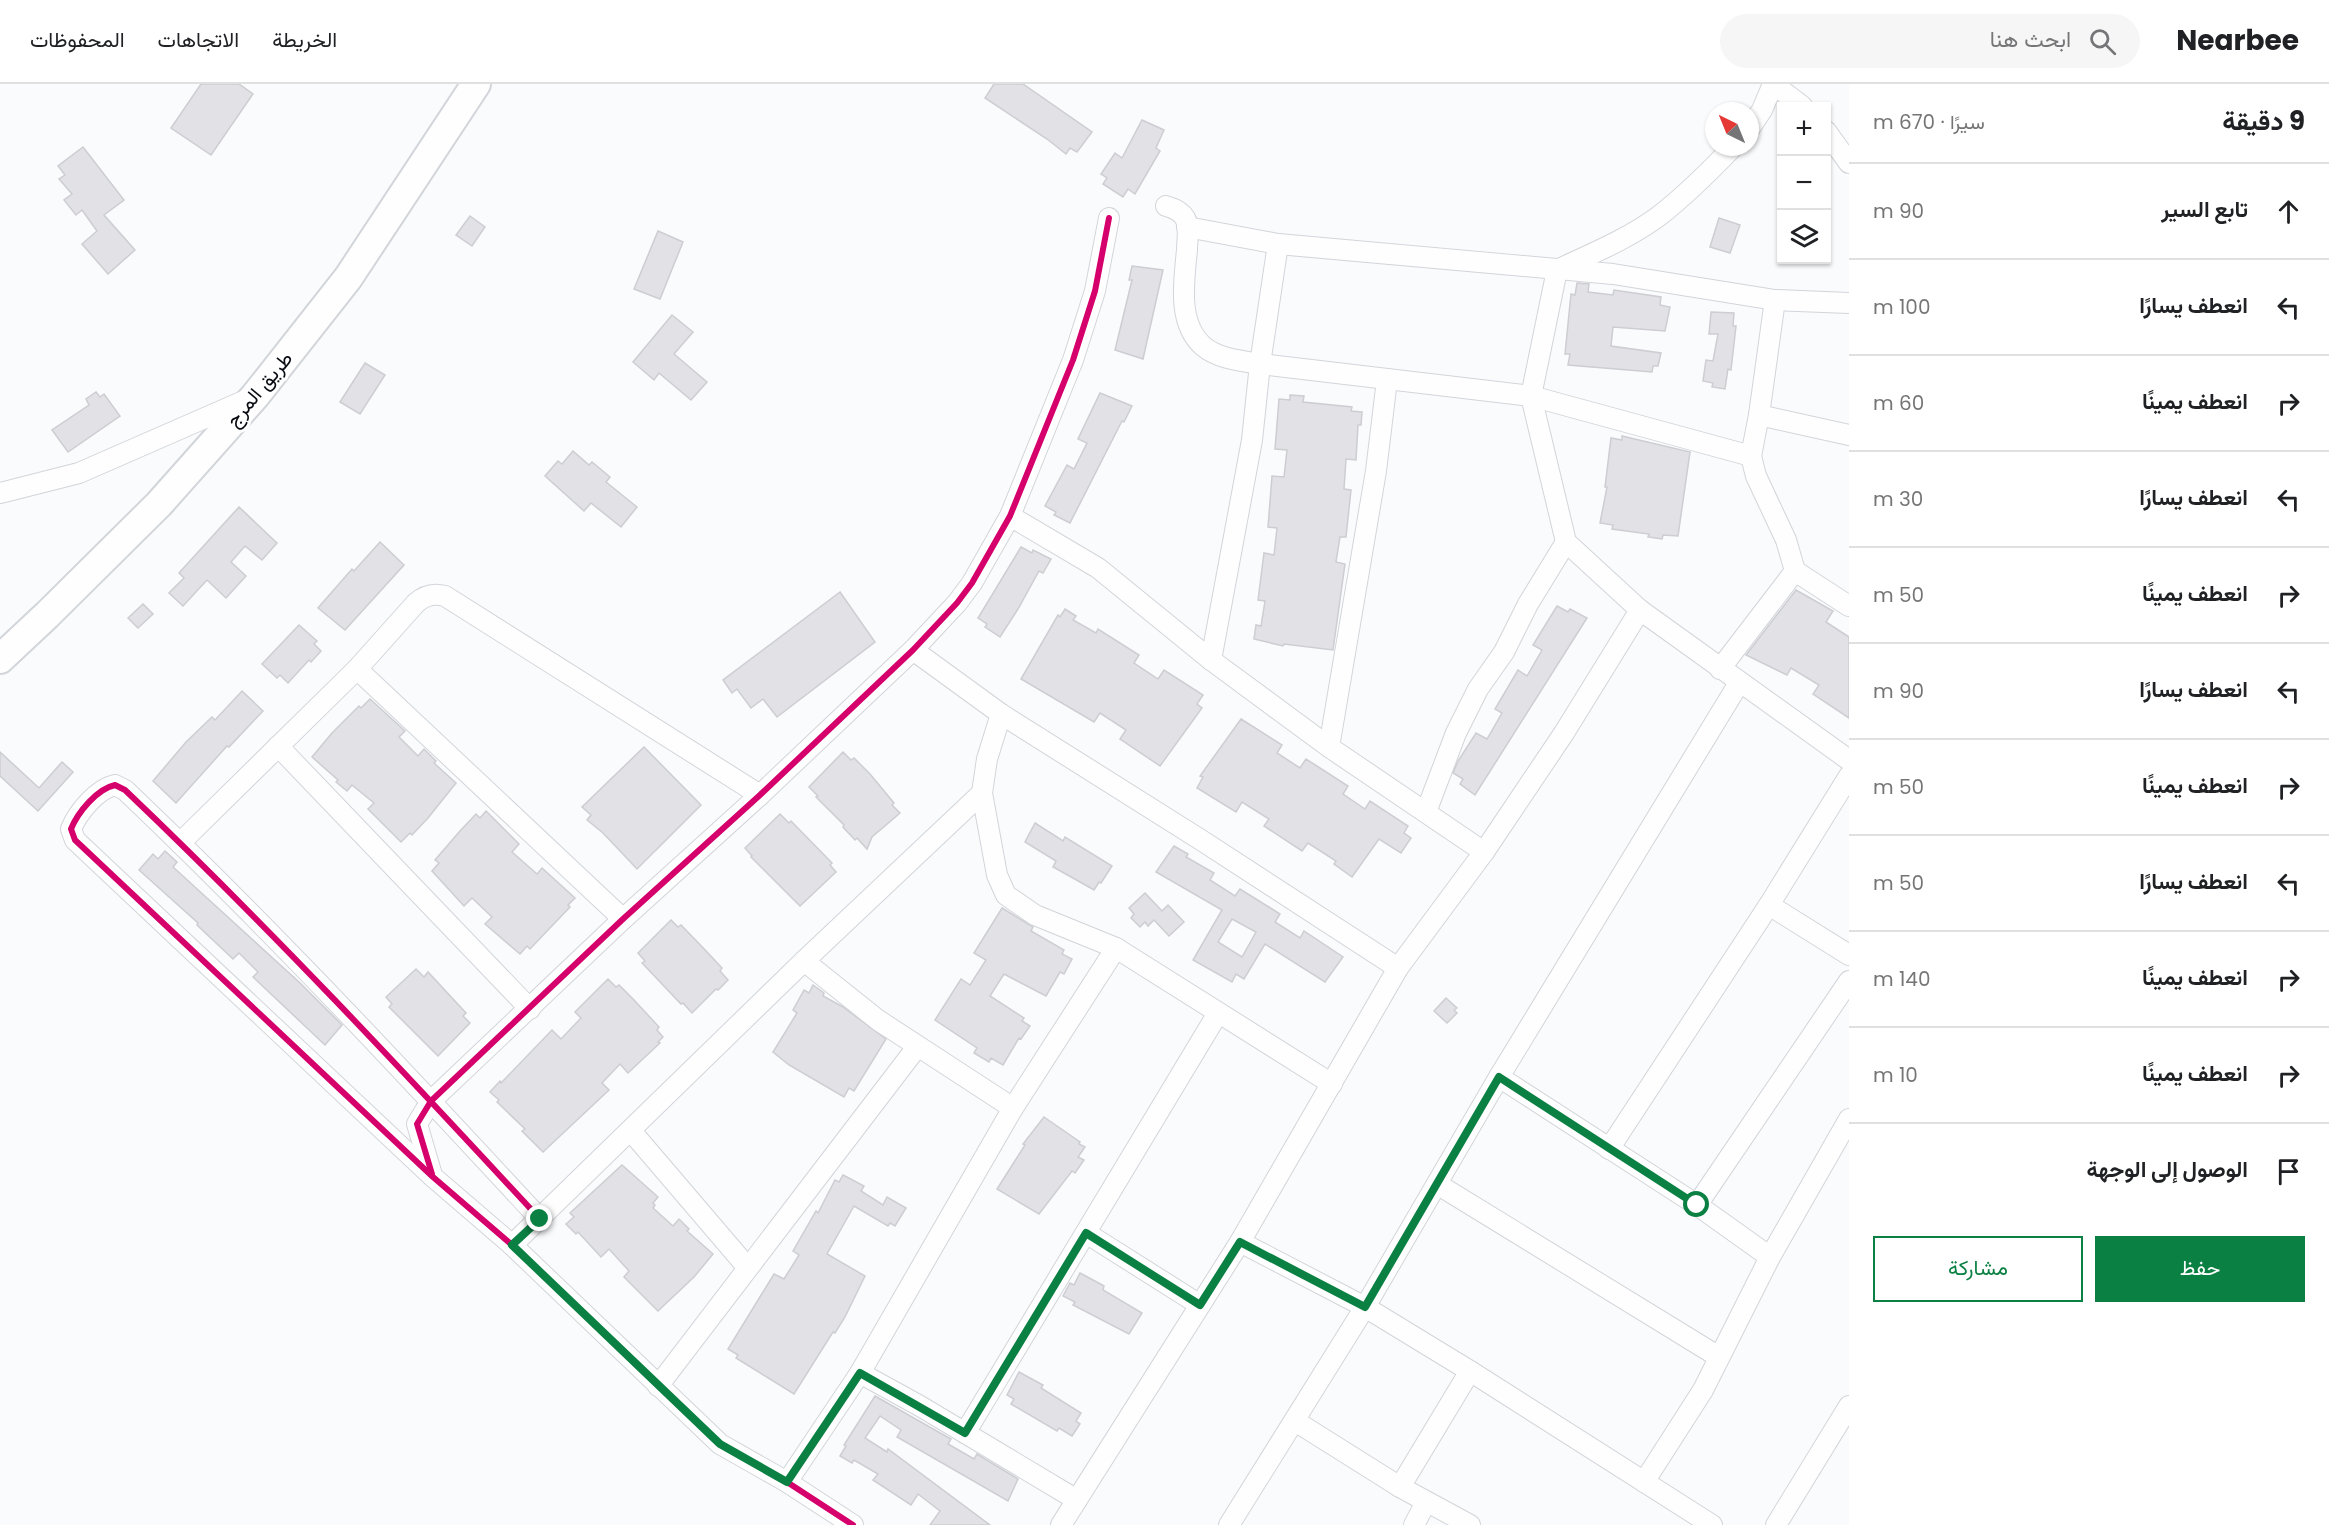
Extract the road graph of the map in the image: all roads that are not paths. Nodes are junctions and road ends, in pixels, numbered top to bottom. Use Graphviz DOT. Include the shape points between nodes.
graph roads {
  1 [pos="476,84"];
  2 [pos="1773,84"];
  3 [pos="1797,102"];
  4 [pos="1759,114"];
  5 [pos="1831,137"];
  6 [pos="1724,156"];
  7 [pos="1849,163"];
  8 [pos="1166,206"];
  9 [pos="1109,218"];
  10 [pos="1187,227"];
  11 [pos="1278,244"];
  12 [pos="1557,270"];
  13 [pos="1775,300"];
  14 [pos="1849,303"];
  15 [pos="1260,364"];
  16 [pos="1387,380"];
  17 [pos="255,396"];
  18 [pos="1531,396"];
  19 [pos="1759,414"];
  20 [pos="1849,435"];
  21 [pos="1751,456"];
  22 [pos="0,493"];
  23 [pos="1010,516"];
  24 [pos="1566,542"];
  25 [pos="1795,571"];
  26 [pos="1849,606"];
  27 [pos="1640,610"];
  28 [pos="913,650"];
  29 [pos="0,659"];
  30 [pos="1211,660"];
  31 [pos="357,669"];
  32 [pos="1720,669"];
  33 [pos="1739,683"];
  34 [pos="1001,714"];
  35 [pos="278,746"];
  36 [pos="1329,747"];
  37 [pos="1849,760"];
  38 [pos="1849,776"];
  39 [pos="982,793"];
  40 [pos="760,795"];
  41 [pos="1426,812"];
  42 [pos="180,843"];
  43 [pos="1484,852"];
  44 [pos="1769,905"];
  45 [pos="624,919"];
  46 [pos="1116,948"];
  47 [pos="1849,955"];
  48 [pos="804,961"];
  49 [pos="1398,968"];
  50 [pos="1849,981"];
  51 [pos="530,1009"];
  52 [pos="1218,1013"];
  53 [pos="917,1047"];
  54 [pos="1499,1077"];
  55 [pos="1332,1084"];
  56 [pos="431,1101"];
  57 [pos="1013,1108"];
  58 [pos="1849,1119"];
  59 [pos="631,1131"];
  60 [pos="1609,1149"];
  61 [pos="1841,1150"];
  62 [pos="433,1177"];
  63 [pos="1437,1184"];
  64 [pos="1697,1205"];
  65 [pos="540,1219"];
  66 [pos="1086,1233"];
  67 [pos="1240,1242"];
  68 [pos="512,1245"];
  69 [pos="1770,1257"];
  70 [pos="748,1268"];
  71 [pos="1200,1305"];
  72 [pos="1365,1307"];
  73 [pos="1719,1357"];
  74 [pos="1470,1371"];
  75 [pos="860,1373"];
  76 [pos="658,1386"];
  77 [pos="1849,1406"];
  78 [pos="1294,1421"];
  79 [pos="965,1433"];
  80 [pos="787,1482"];
  81 [pos="1644,1482"];
  82 [pos="1400,1487"];
  83 [pos="1077,1500"];
  84 [pos="1426,1502"];
  85 [pos="854,1525"];
  86 [pos="1061,1525"];
  87 [pos="1229,1525"];
  88 [pos="1414,1525"];
  89 [pos="1470,1525"];
  90 [pos="1712,1525"];
  91 [pos="1776,1525"];
  1 -- 17 [label="highway, طريق المرج" via="348,278"];
  2 -- 3 [label="street"];
  2 -- 4 [label="street"];
  5 -- 7 [label="street"];
  6 -- 12 [label="street" via="1658,217"];
  8 -- 10 [label="street" via="1184,216"];
  9 -- 23 [label="street" via="1095,291 1073,360"];
  10 -- 11 [label="street"];
  10 -- 15 [label="street" via="1184,298 1190,328 1203,346 1214,353"];
  11 -- 12 [label="street"];
  11 -- 15 [label="street"];
  12 -- 13 [label="street" via="1612,273"];
  12 -- 18 [label="street"];
  13 -- 14 [label="street"];
  13 -- 19 [label="street"];
  15 -- 16 [label="street"];
  15 -- 30 [label="street" via="1252,440"];
  16 -- 18 [label="street"];
  16 -- 36 [label="street" via="1377,471"];
  17 -- 22 [label="street" via="79,473"];
  17 -- 29 [label="highway, طريق المرج" via="159,504"];
  18 -- 21 [label="street"];
  18 -- 24 [label="street"];
  19 -- 20 [label="street"];
  19 -- 21 [label="street"];
  21 -- 25 [label="street"];
  23 -- 28 [label="street" via="972,583"];
  23 -- 30 [label="street" via="1098,568"];
  24 -- 27 [label="street"];
  24 -- 41 [label="street" via="1478,690 1456,733"];
  25 -- 26 [label="street"];
  25 -- 32 [label="street"];
  27 -- 32 [label="street"];
  27 -- 43 [label="street"];
  28 -- 34 [label="street"];
  28 -- 40 [label="street"];
  30 -- 36 [label="street"];
  31 -- 35 [label="street"];
  31 -- 40 [label="street" via="421,598 437,593"];
  31 -- 45 [label="street"];
  32 -- 33 [label="street"];
  33 -- 37 [label="street"];
  33 -- 54 [label="street"];
  34 -- 39 [label="street" via="987,759"];
  34 -- 49 [label="street"];
  35 -- 42 [label="street"];
  35 -- 51 [label="street"];
  36 -- 41 [label="street"];
  38 -- 44 [label="street"];
  39 -- 46 [label="street" via="997,875 1006,895 1035,915"];
  39 -- 48 [label="street"];
  40 -- 45 [label="street"];
  41 -- 43 [label="street"];
  42 -- 56 [label="street"];
  42 -- 62 [label="street" via="115,785 104,787 75,818 71,829 75,840"];
  43 -- 49 [label="street"];
  44 -- 47 [label="street"];
  44 -- 60 [label="street"];
  45 -- 51 [label="street"];
  46 -- 52 [label="street"];
  46 -- 57 [label="street"];
  48 -- 53 [label="street"];
  48 -- 59 [label="street"];
  49 -- 55 [label="street"];
  50 -- 64 [label="street"];
  51 -- 56 [label="street"];
  52 -- 55 [label="street"];
  52 -- 66 [label="street"];
  53 -- 57 [label="street"];
  53 -- 70 [label="street"];
  54 -- 60 [label="street"];
  54 -- 63 [label="street"];
  55 -- 67 [label="street"];
  56 -- 62 [label="street" via="417,1124"];
  56 -- 65 [label="street"];
  57 -- 75 [label="street"];
  58 -- 61 [label="street"];
  59 -- 65 [label="street"];
  59 -- 70 [label="street"];
  60 -- 64 [label="street"];
  61 -- 69 [label="street"];
  62 -- 68 [label="street"];
  63 -- 72 [label="street"];
  63 -- 73 [label="street"];
  64 -- 69 [label="street"];
  65 -- 68 [label="street"];
  66 -- 71 [label="street"];
  66 -- 79 [label="street"];
  67 -- 71 [label="street"];
  67 -- 72 [label="street"];
  68 -- 76 [label="street"];
  69 -- 73 [label="street"];
  70 -- 76 [label="street"];
  71 -- 83 [label="street"];
  72 -- 74 [label="street"];
  72 -- 78 [label="street"];
  73 -- 81 [label="street"];
  74 -- 81 [label="street"];
  74 -- 82 [label="street"];
  75 -- 79 [label="street"];
  75 -- 80 [label="street"];
  76 -- 80 [label="street" via="720,1444"];
  77 -- 91 [label="street"];
  78 -- 82 [label="street"];
  78 -- 87 [label="street"];
  79 -- 83 [label="street"];
  80 -- 85 [label="street"];
  81 -- 90 [label="street"];
  82 -- 84 [label="street"];
  83 -- 86 [label="street"];
  84 -- 88 [label="street"];
  84 -- 89 [label="street"];
}
